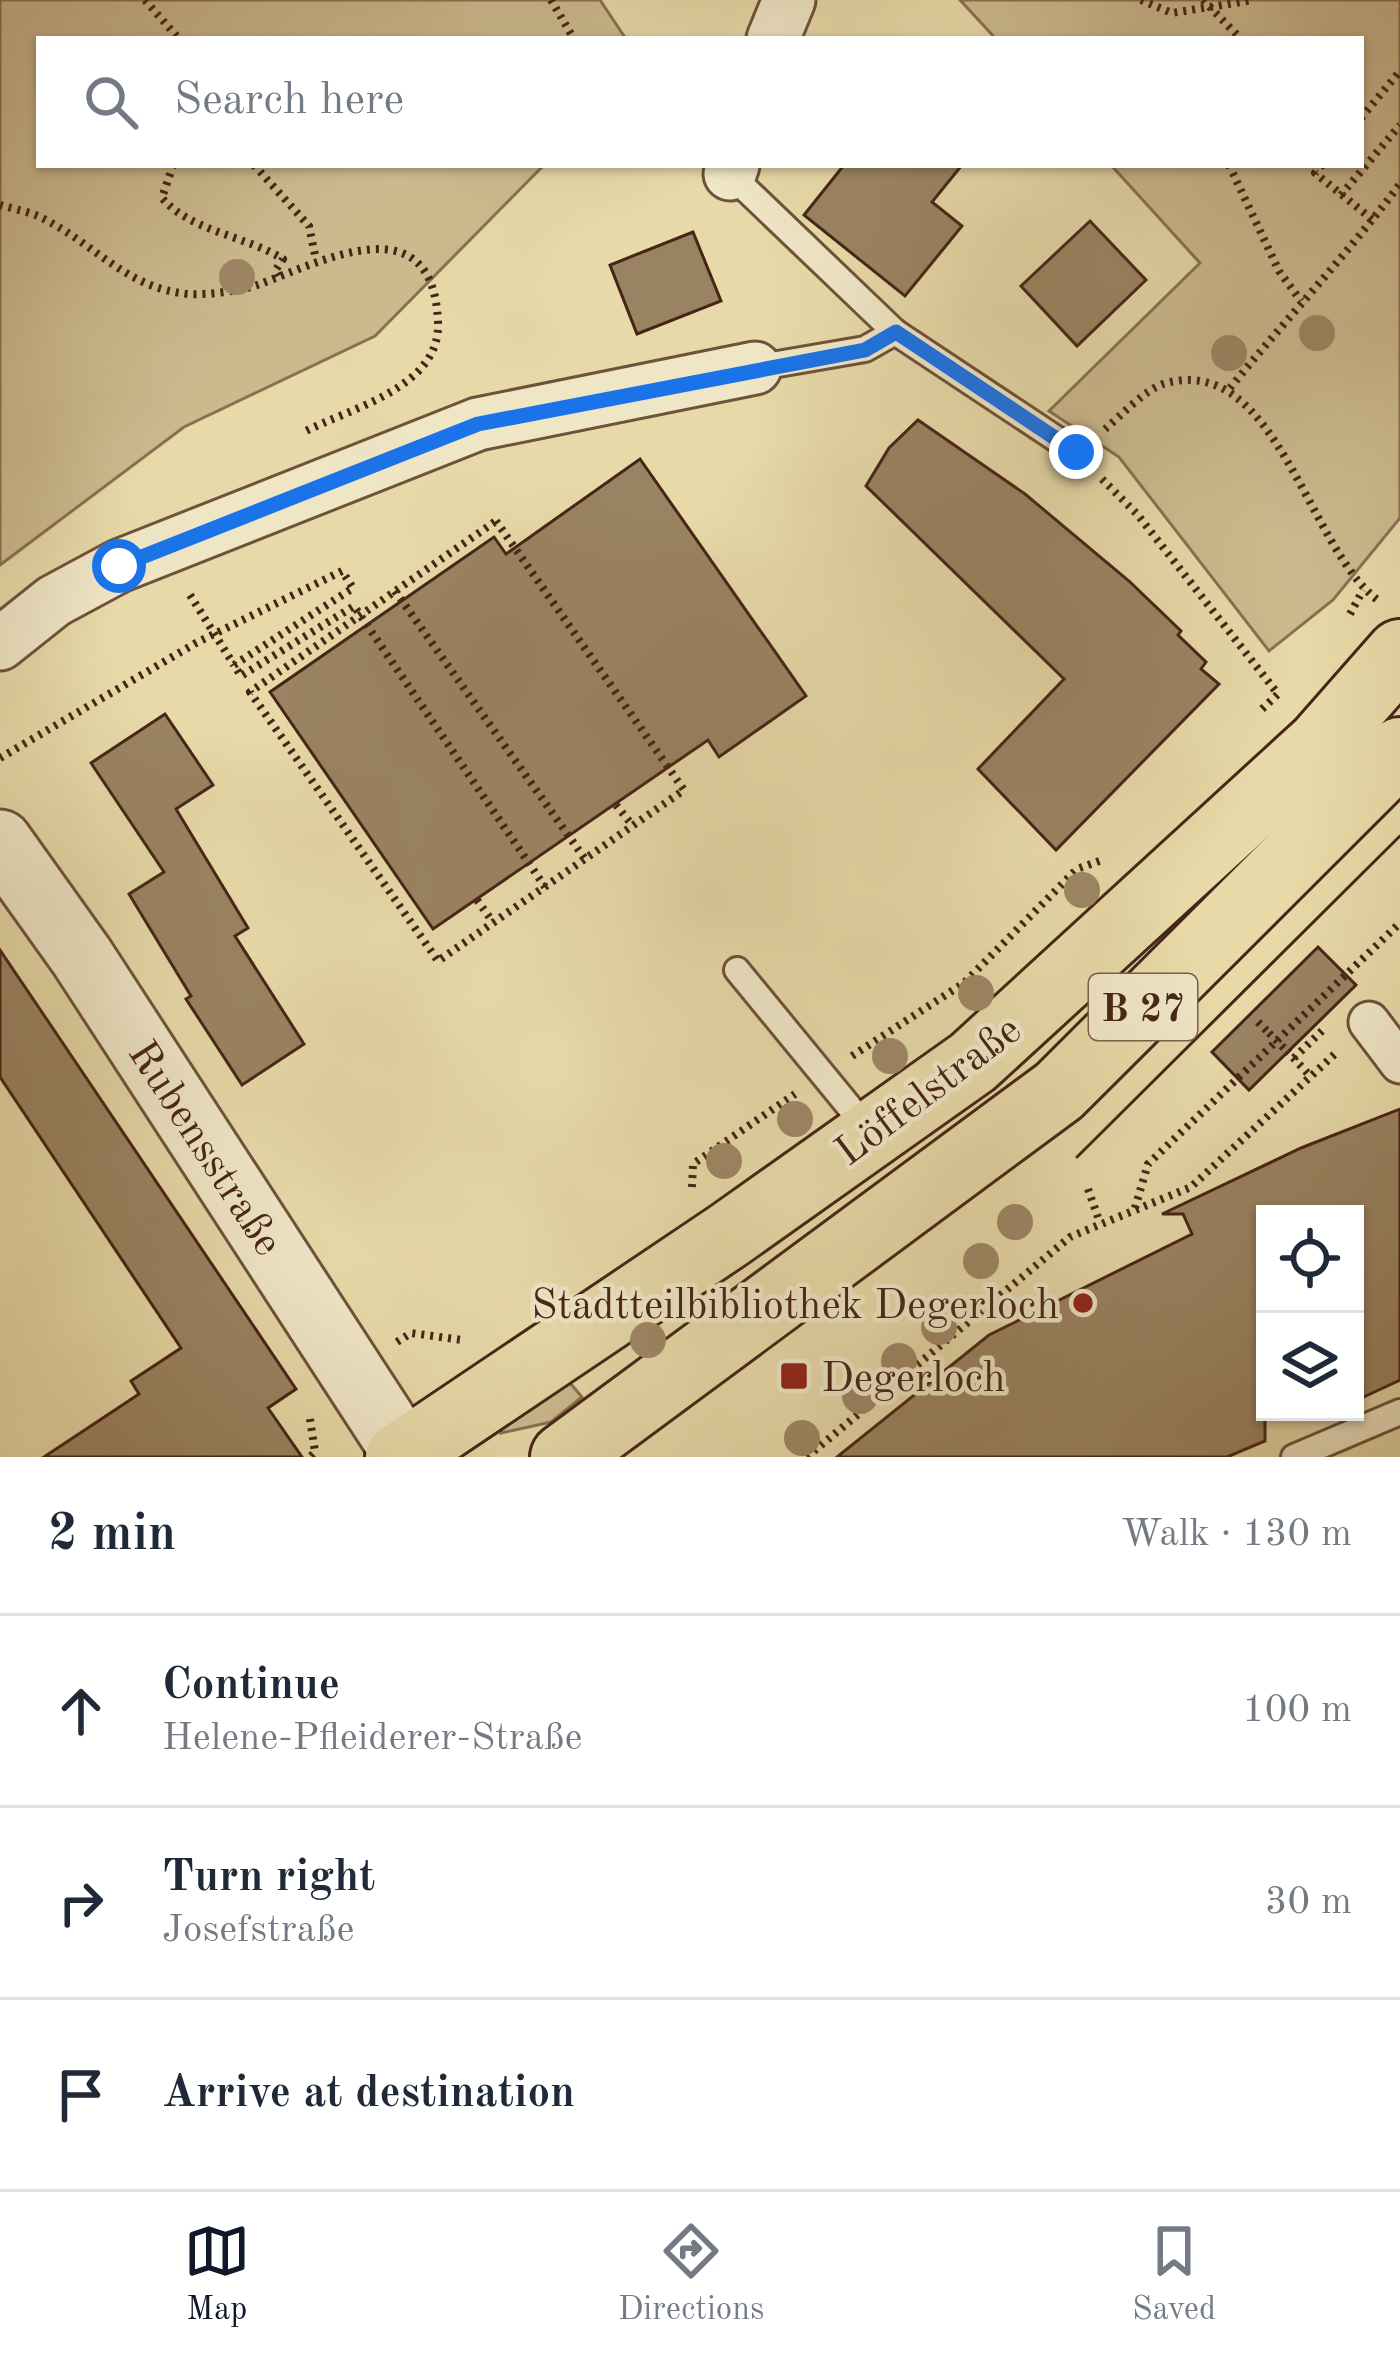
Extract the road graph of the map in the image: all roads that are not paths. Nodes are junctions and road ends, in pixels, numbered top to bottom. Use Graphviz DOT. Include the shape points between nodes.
graph roads {
  1 [pos="789,0"];
  2 [pos="774,36"];
  3 [pos="731,170"];
  4 [pos="896,332"];
  5 [pos="755,368"];
  6 [pos="1076,452"];
  7 [pos="1391,628"];
  8 [pos="0,644"];
  9 [pos="1400,751"];
  10 [pos="0,842"];
  11 [pos="737,970"];
  12 [pos="1354,1018"];
  13 [pos="1400,1063"];
  14 [pos="872,1134"];
  15 [pos="1400,1412"];
  16 [pos="404,1456"];
  17 [pos="565,1457"];
  18 [pos="1294,1457"];
  1 -- 2 [label="street"];
  3 -- 4 [label="lane"];
  4 -- 5 [label="lane" via="865,350"];
  4 -- 6 [label="lane"];
  5 -- 8 [label="street" via="478,424 119,566"];
  7 -- 14 [label="main road, Löffelstraße / B 27" via="1320,744 974,1062"];
  9 -- 17 [label="main road, Löffelstraße / B 27" via="1059,1091"];
  10 -- 16 [label="street, Rubensstraße"];
  11 -- 14 [label="lane"];
  12 -- 13 [label="street"];
  14 -- 16 [label="main road, Löffelstraße / B 27"];
  15 -- 18 [label="lane"];
}
